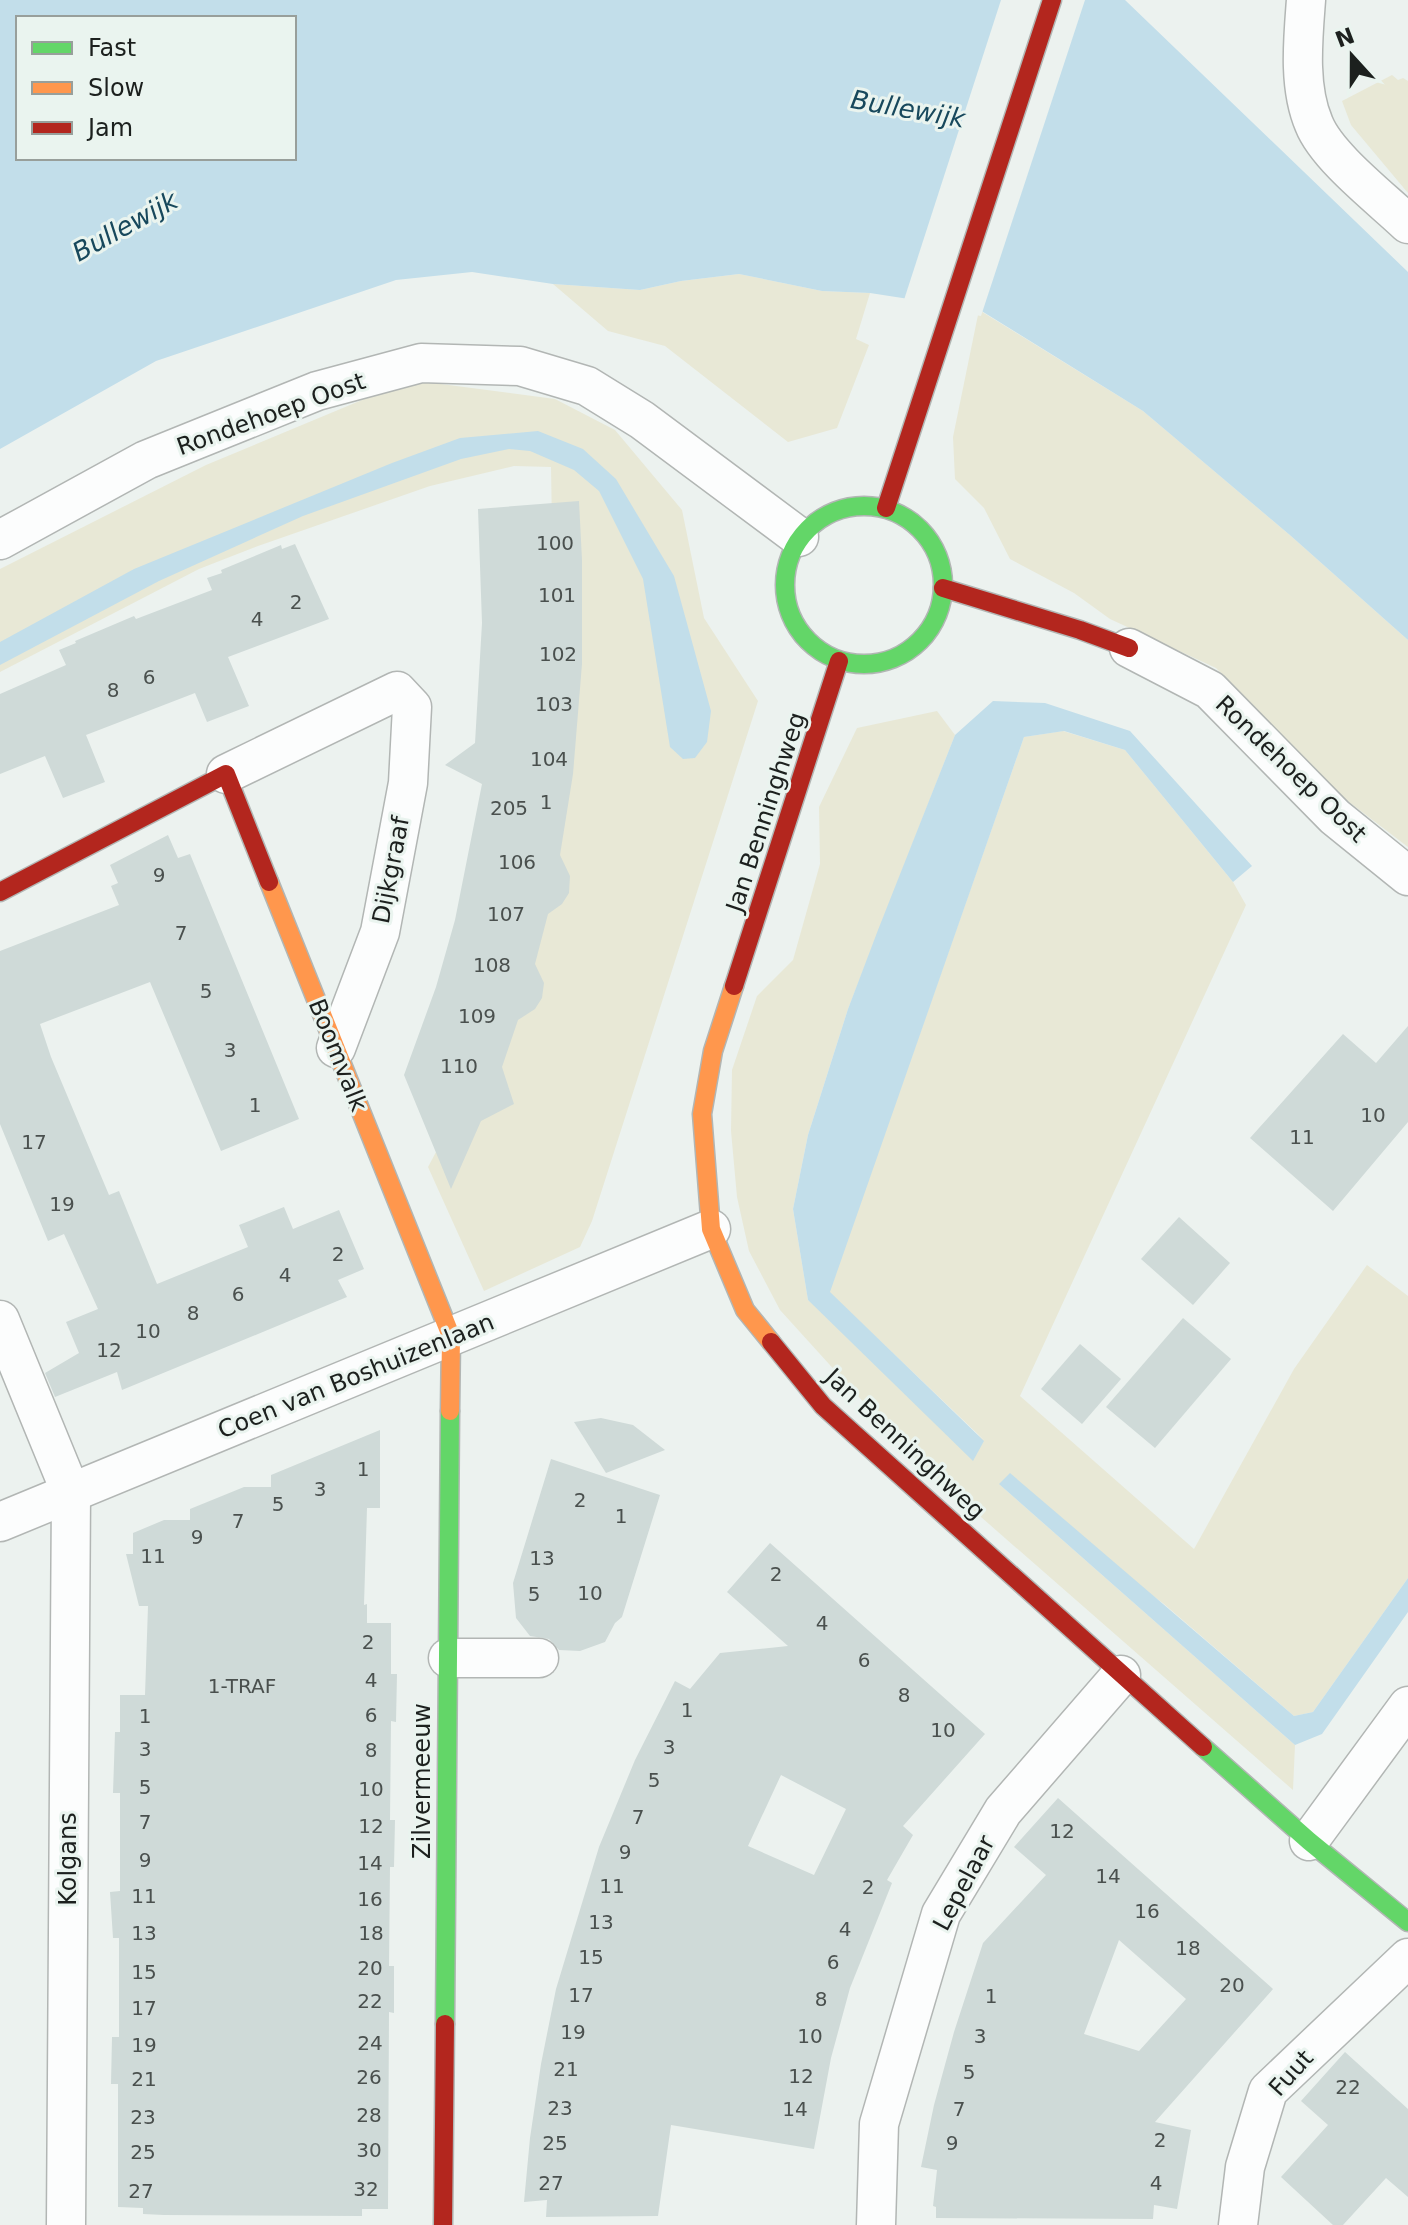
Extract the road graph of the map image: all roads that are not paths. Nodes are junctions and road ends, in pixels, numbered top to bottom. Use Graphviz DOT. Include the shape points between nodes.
graph roads {
  1 [pos="1052,0"];
  2 [pos="1306,0"];
  3 [pos="1408,224"];
  4 [pos="886,508"];
  5 [pos="799,537"];
  6 [pos="0,540"];
  7 [pos="943,588"];
  8 [pos="1129,648"];
  9 [pos="839,661"];
  10 [pos="226,774"];
  11 [pos="1408,876"];
  12 [pos="0,892"];
  13 [pos="336,1048"];
  14 [pos="711,1229"];
  15 [pos="0,1320"];
  16 [pos="451,1336"];
  17 [pos="71,1493"];
  18 [pos="0,1522"];
  19 [pos="448,1658"];
  20 [pos="539,1658"];
  21 [pos="1121,1675"];
  22 [pos="1408,1706"];
  23 [pos="1309,1841"];
  24 [pos="1408,1922"];
  25 [pos="1408,1958"];
  26 [pos="66,2225"];
  27 [pos="443,2225"];
  28 [pos="876,2225"];
  29 [pos="1238,2225"];
  1 -- 4 [label="street"];
  2 -- 3 [label="street" via="1305,89 1313,123 1336,155"];
  4 -- 5 [label="street" via="854,505 823,516"];
  4 -- 7 [label="street" via="910,519 929,538 941,562"];
  5 -- 6 [label="street, Rondehoep Oost" via="642,420 587,386 520,366 421,363 317,391 146,460"];
  5 -- 9 [label="street" via="787,560 787,610 817,650"];
  7 -- 8 [label="street, Rondehoep Oost"];
  7 -- 9 [label="street" via="939,613 909,650 887,661"];
  8 -- 11 [label="street, Rondehoep Oost" via="1210,690 1335,817"];
  9 -- 14 [label="street, Jan Benninghweg" via="713,1051 702,1114"];
  10 -- 12 [label="street"];
  10 -- 13 [label="street, Boomvalk"];
  10 -- 13 [label="street, Dijkgraaf" via="397,691 412,707 408,783 380,932"];
  13 -- 16 [label="street, Boomvalk"];
  14 -- 16 [label="street, Coen van Boshuizenlaan"];
  14 -- 21 [label="street, Jan Benninghweg" via="745,1310 823,1406"];
  15 -- 17 [label="street"];
  16 -- 17 [label="street, Coen van Boshuizenlaan"];
  16 -- 19 [label="street, Zilvermeeuw"];
  17 -- 18 [label="street, Coen van Boshuizenlaan"];
  17 -- 26 [label="street, Kolgans"];
  19 -- 20 [label="street"];
  19 -- 27 [label="street, Zilvermeeuw"];
  21 -- 23 [label="street, Jan Benninghweg"];
  21 -- 28 [label="street, Lepelaar" via="1003,1811 941,1914 879,2124"];
  22 -- 23 [label="street"];
  23 -- 24 [label="street, Jan Benninghweg"];
  25 -- 29 [label="street, Fuut" via="1268,2091 1245,2167"];
}
